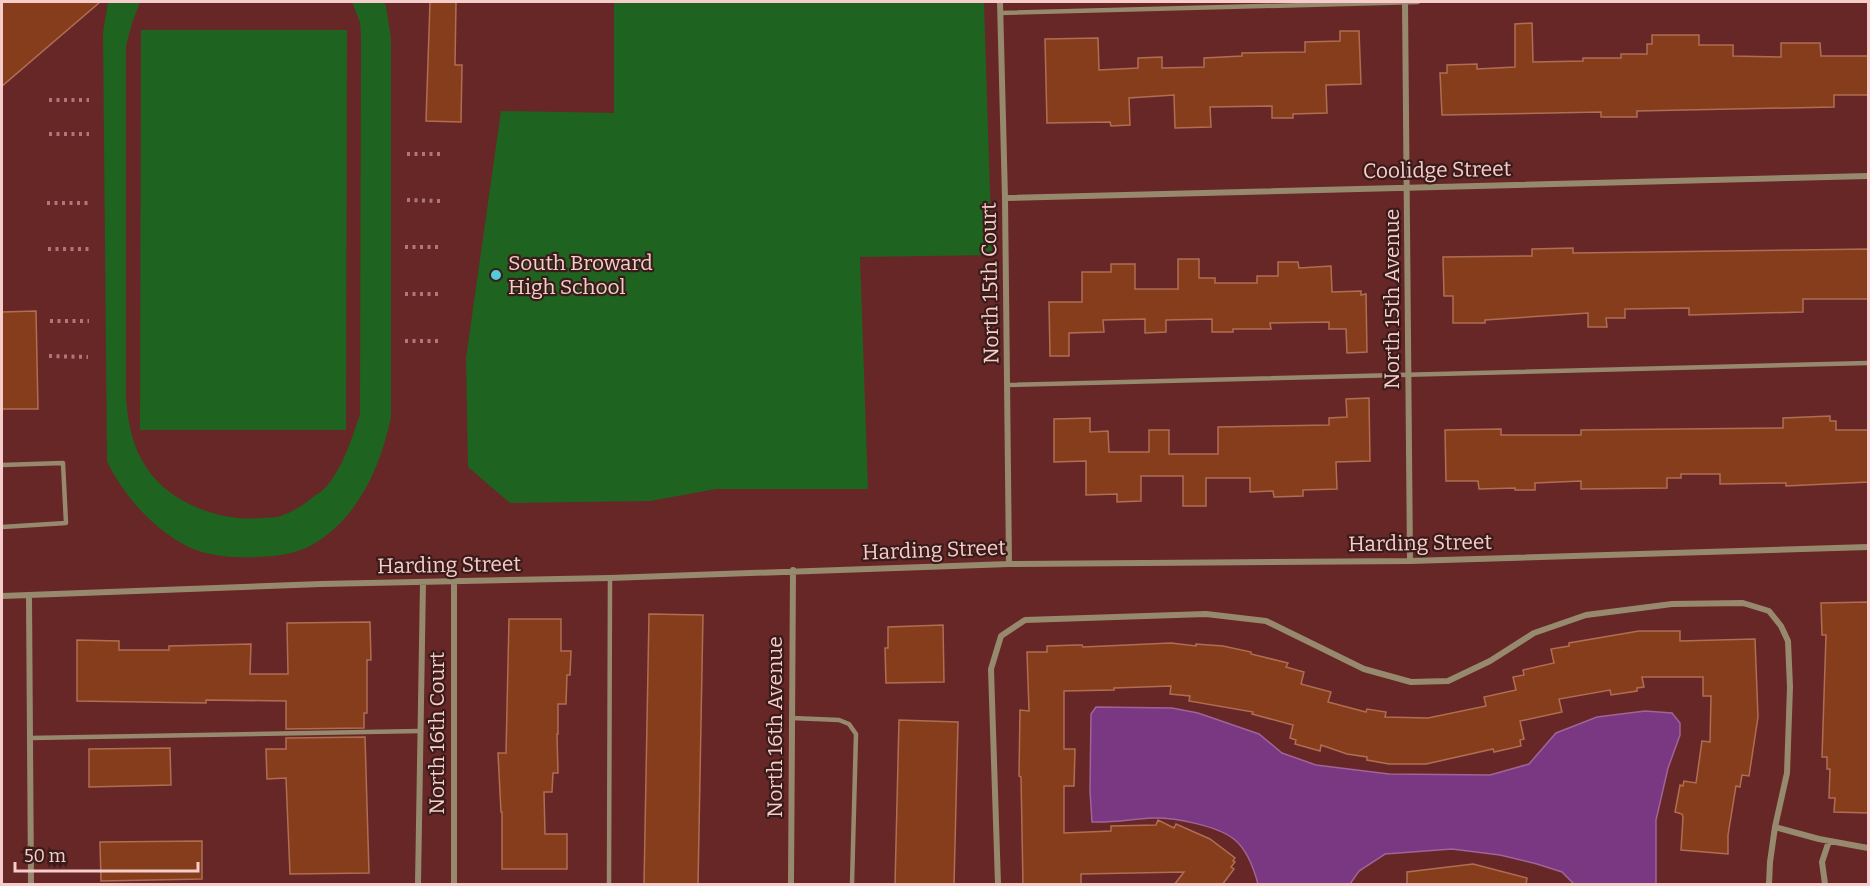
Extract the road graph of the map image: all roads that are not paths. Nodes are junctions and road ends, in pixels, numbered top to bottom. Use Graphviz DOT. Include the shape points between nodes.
graph roads {
  1 [pos="1000,2"];
  2 [pos="1405,2"];
  3 [pos="1418,2"];
  4 [pos="1000,13"];
  5 [pos="1869,176"];
  6 [pos="1408,187"];
  7 [pos="1005,198"];
  8 [pos="1869,363"];
  9 [pos="1409,374"];
  10 [pos="1007,385"];
  11 [pos="2,465"];
  12 [pos="2,527"];
  13 [pos="1869,547"];
  14 [pos="1410,561"];
  15 [pos="1009,564"];
  16 [pos="793,570"];
  17 [pos="610,578"];
  18 [pos="454,581"];
  19 [pos="423,582"];
  20 [pos="2,596"];
  21 [pos="29,596"];
  22 [pos="792,718"];
  23 [pos="421,731"];
  24 [pos="30,738"];
  25 [pos="1775,827"];
  26 [pos="1829,841"];
  27 [pos="1869,848"];
  28 [pos="31,885"];
  29 [pos="418,885"];
  30 [pos="454,885"];
  31 [pos="609,885"];
  32 [pos="791,885"];
  33 [pos="852,885"];
  34 [pos="998,885"];
  35 [pos="1769,885"];
  36 [pos="1825,885"];
  1 -- 4 [label="street, North 15th Court"];
  2 -- 3 [label="lane"];
  2 -- 4 [label="lane"];
  2 -- 6 [label="street, North 15th Avenue"];
  4 -- 7 [label="street, North 15th Court"];
  5 -- 6 [label="street, Coolidge Street"];
  6 -- 7 [label="street, Coolidge Street"];
  6 -- 9 [label="street, North 15th Avenue"];
  7 -- 10 [label="street, North 15th Court"];
  8 -- 9 [label="lane"];
  9 -- 10 [label="lane"];
  9 -- 14 [label="street, North 15th Avenue"];
  10 -- 15 [label="street, North 15th Court"];
  11 -- 12 [label="lane" via="63,464 66,523"];
  13 -- 14 [label="street, Harding Street"];
  14 -- 15 [label="street, Harding Street"];
  15 -- 16 [label="street, Harding Street"];
  16 -- 17 [label="street, Harding Street"];
  16 -- 22 [label="street, North 16th Avenue"];
  17 -- 18 [label="street, Harding Street"];
  17 -- 31 [label="lane"];
  18 -- 19 [label="street, Harding Street"];
  18 -- 30 [label="street, North 16th Court"];
  19 -- 21 [label="street, Harding Street"];
  19 -- 23 [label="street, North 16th Court"];
  20 -- 21 [label="street, Harding Street"];
  21 -- 24 [label="street"];
  22 -- 32 [label="street, North 16th Avenue"];
  22 -- 33 [label="lane" via="839,720 849,724 856,734"];
  23 -- 24 [label="lane"];
  23 -- 29 [label="street, North 16th Court"];
  24 -- 28 [label="street"];
  25 -- 26 [label="street"];
  25 -- 34 [label="street" via="1787,773 1788,641 1769,611 1743,603 1672,604 1586,615 1534,633 1490,661 1448,681 1411,682 1364,669 1266,621 1206,614 1025,620 1001,636 991,669"];
  25 -- 35 [label="street"];
  26 -- 27 [label="street"];
  26 -- 36 [label="street" via="1822,862"];
}
